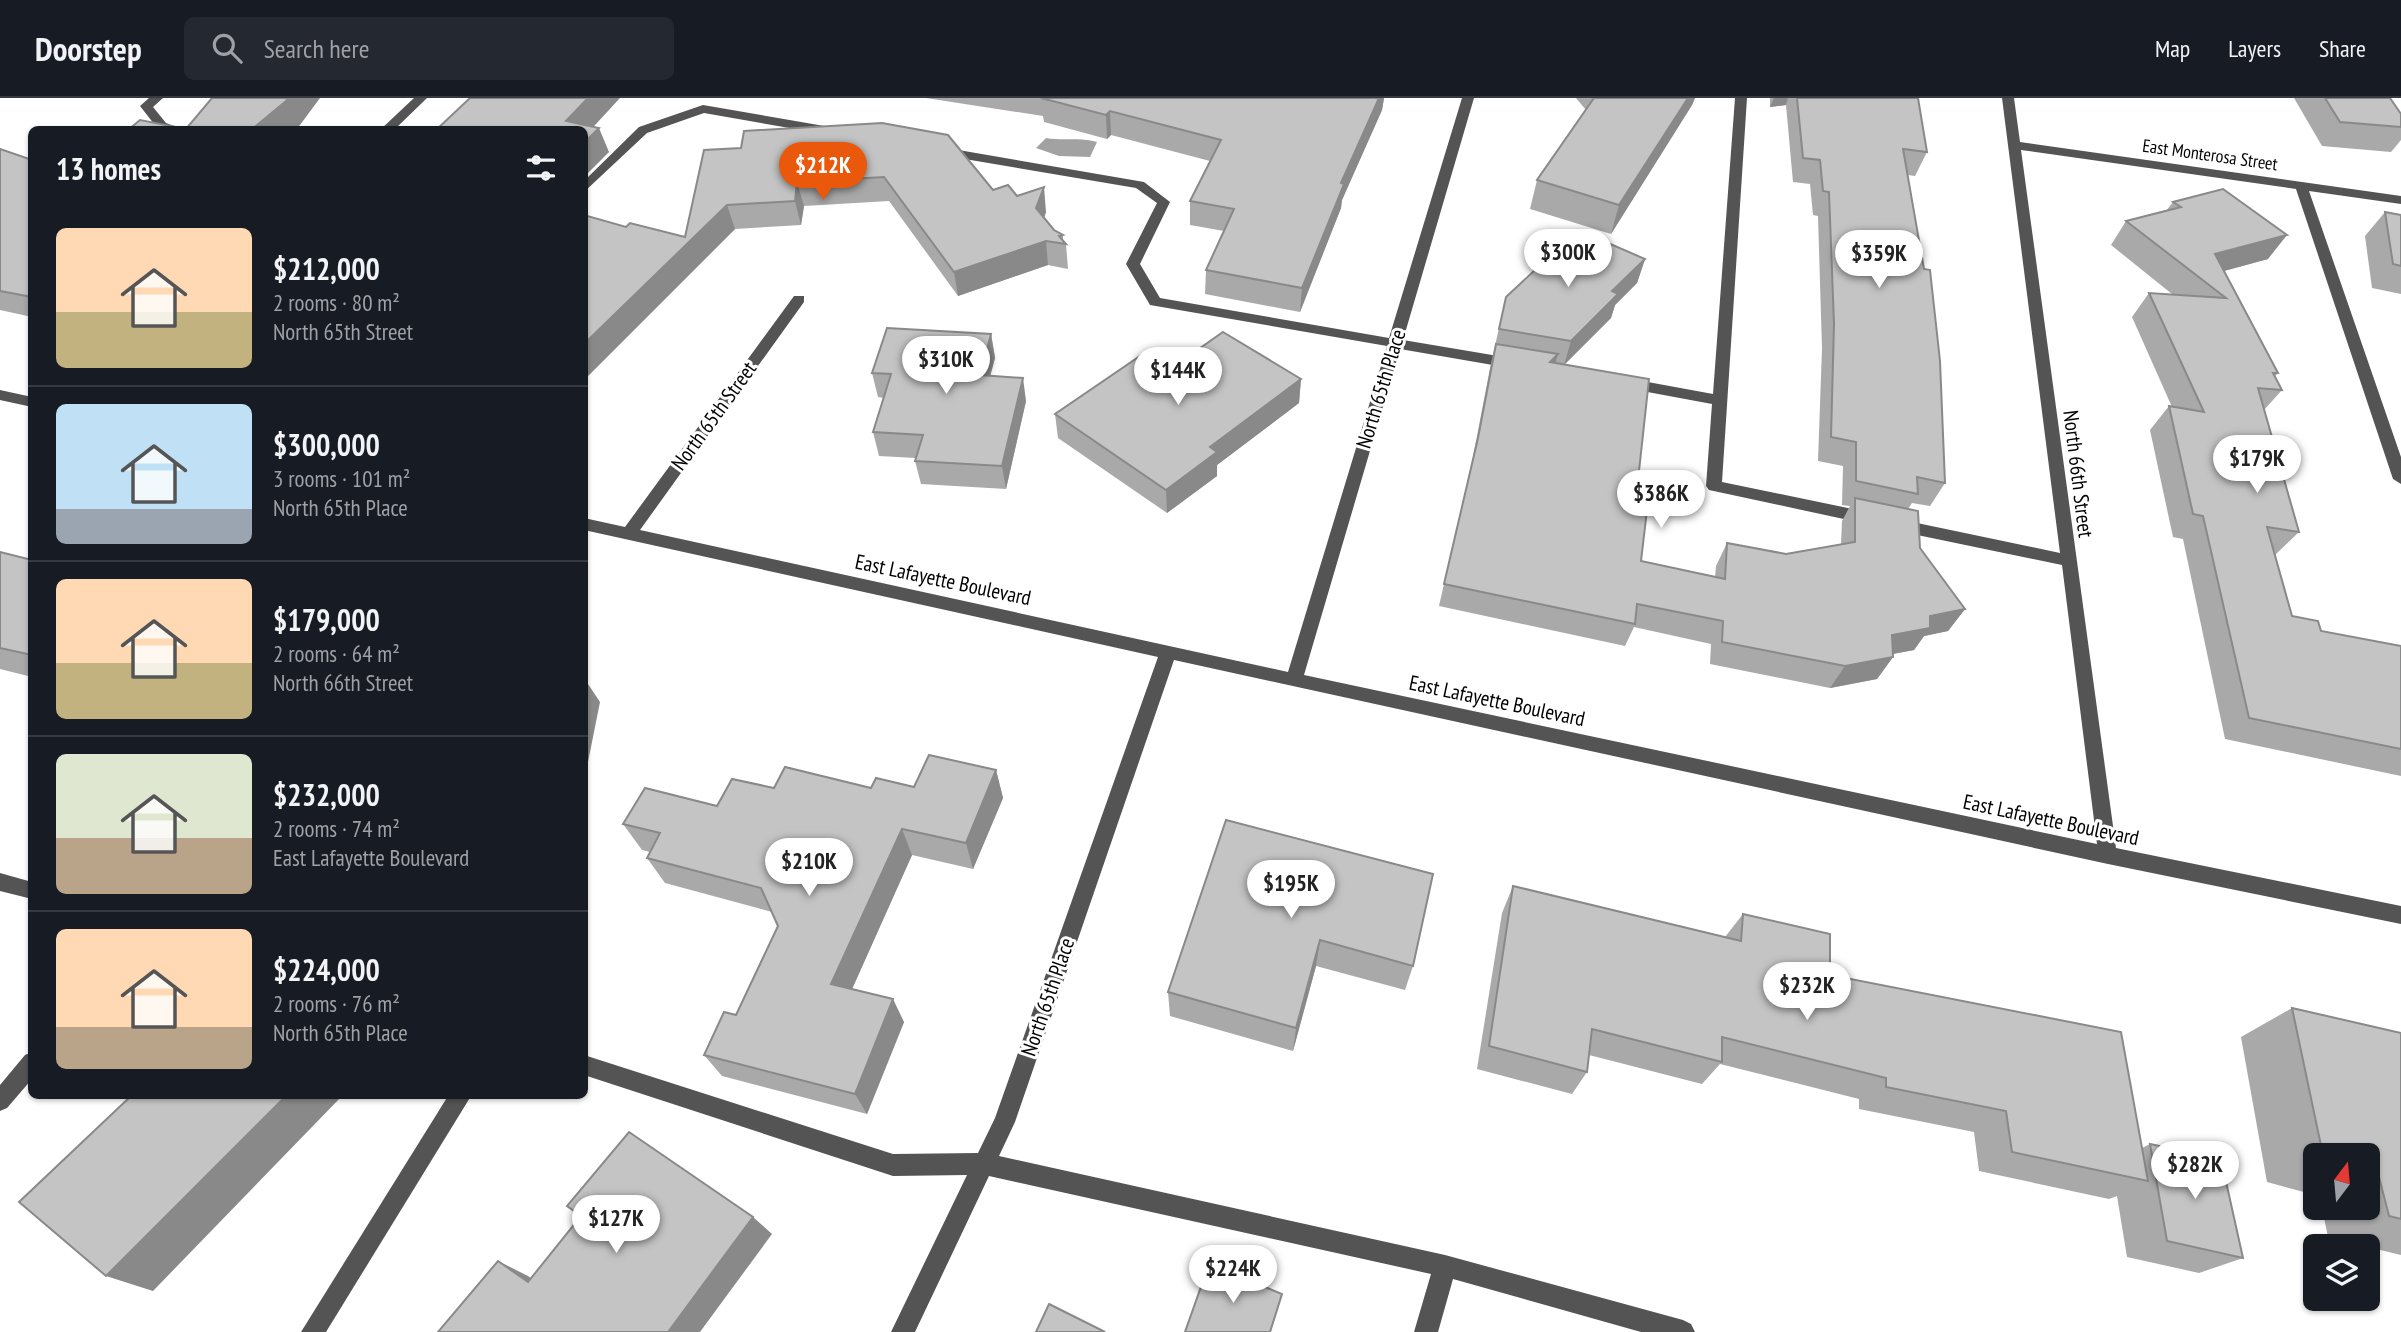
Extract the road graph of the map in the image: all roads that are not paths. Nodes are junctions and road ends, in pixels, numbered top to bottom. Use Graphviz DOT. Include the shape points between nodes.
graph roads {
  1 [pos="158,98"];
  2 [pos="421,98"];
  3 [pos="1468,98"];
  4 [pos="1741,98"];
  5 [pos="2008,98"];
  6 [pos="162,126"];
  7 [pos="390,126"];
  8 [pos="840,133"];
  9 [pos="2014,145"];
  10 [pos="922,147"];
  11 [pos="588,184"];
  12 [pos="2301,186"];
  13 [pos="2401,200"];
  14 [pos="799,299"];
  15 [pos="1395,342"];
  16 [pos="1530,366"];
  17 [pos="1611,381"];
  18 [pos="0,395"];
  19 [pos="1719,400"];
  20 [pos="28,401"];
  21 [pos="2401,479"];
  22 [pos="588,525"];
  23 [pos="629,534"];
  24 [pos="2068,561"];
  25 [pos="1168,653"];
  26 [pos="1294,681"];
  27 [pos="2108,856"];
  28 [pos="0,882"];
  29 [pos="28,890"];
  30 [pos="2401,915"];
  31 [pos="588,1066"];
  32 [pos="28,1067"];
  33 [pos="458,1099"];
  34 [pos="0,1101"];
  35 [pos="984,1164"];
  36 [pos="1445,1266"];
  37 [pos="313,1332"];
  38 [pos="903,1332"];
  39 [pos="1426,1332"];
  40 [pos="1684,1332"];
  1 -- 6 [label="street" via="146,106"];
  2 -- 7 [label="street"];
  3 -- 15 [label="street, North 65th Place"];
  4 -- 19 [label="street"];
  5 -- 9 [label="street, North 66th Street"];
  8 -- 11 [label="street" via="703,109 643,130"];
  9 -- 12 [label="street, East Monterosa Street"];
  9 -- 24 [label="street, North 66th Street"];
  10 -- 15 [label="street" via="1140,185 1164,202 1133,264 1154,302"];
  12 -- 13 [label="street, East Monterosa Street"];
  12 -- 21 [label="street"];
  14 -- 23 [label="street, North 65th Street"];
  15 -- 16 [label="street"];
  15 -- 26 [label="street, North 65th Place"];
  17 -- 19 [label="street"];
  18 -- 20 [label="street"];
  19 -- 24 [label="street" via="1714,486"];
  22 -- 23 [label="street, East Lafayette Boulevard"];
  23 -- 25 [label="street, East Lafayette Boulevard"];
  24 -- 27 [label="street, North 66th Street"];
  25 -- 26 [label="street, East Lafayette Boulevard"];
  25 -- 35 [label="street, North 65th Place" via="1004,1122"];
  26 -- 27 [label="street, East Lafayette Boulevard"];
  27 -- 30 [label="street, East Lafayette Boulevard"];
  28 -- 29 [label="street"];
  31 -- 35 [label="street" via="893,1165"];
  32 -- 34 [label="street"];
  33 -- 37 [label="street"];
  35 -- 36 [label="street"];
  35 -- 38 [label="street, North 65th Place"];
  36 -- 39 [label="street"];
  36 -- 40 [label="street"];
}
